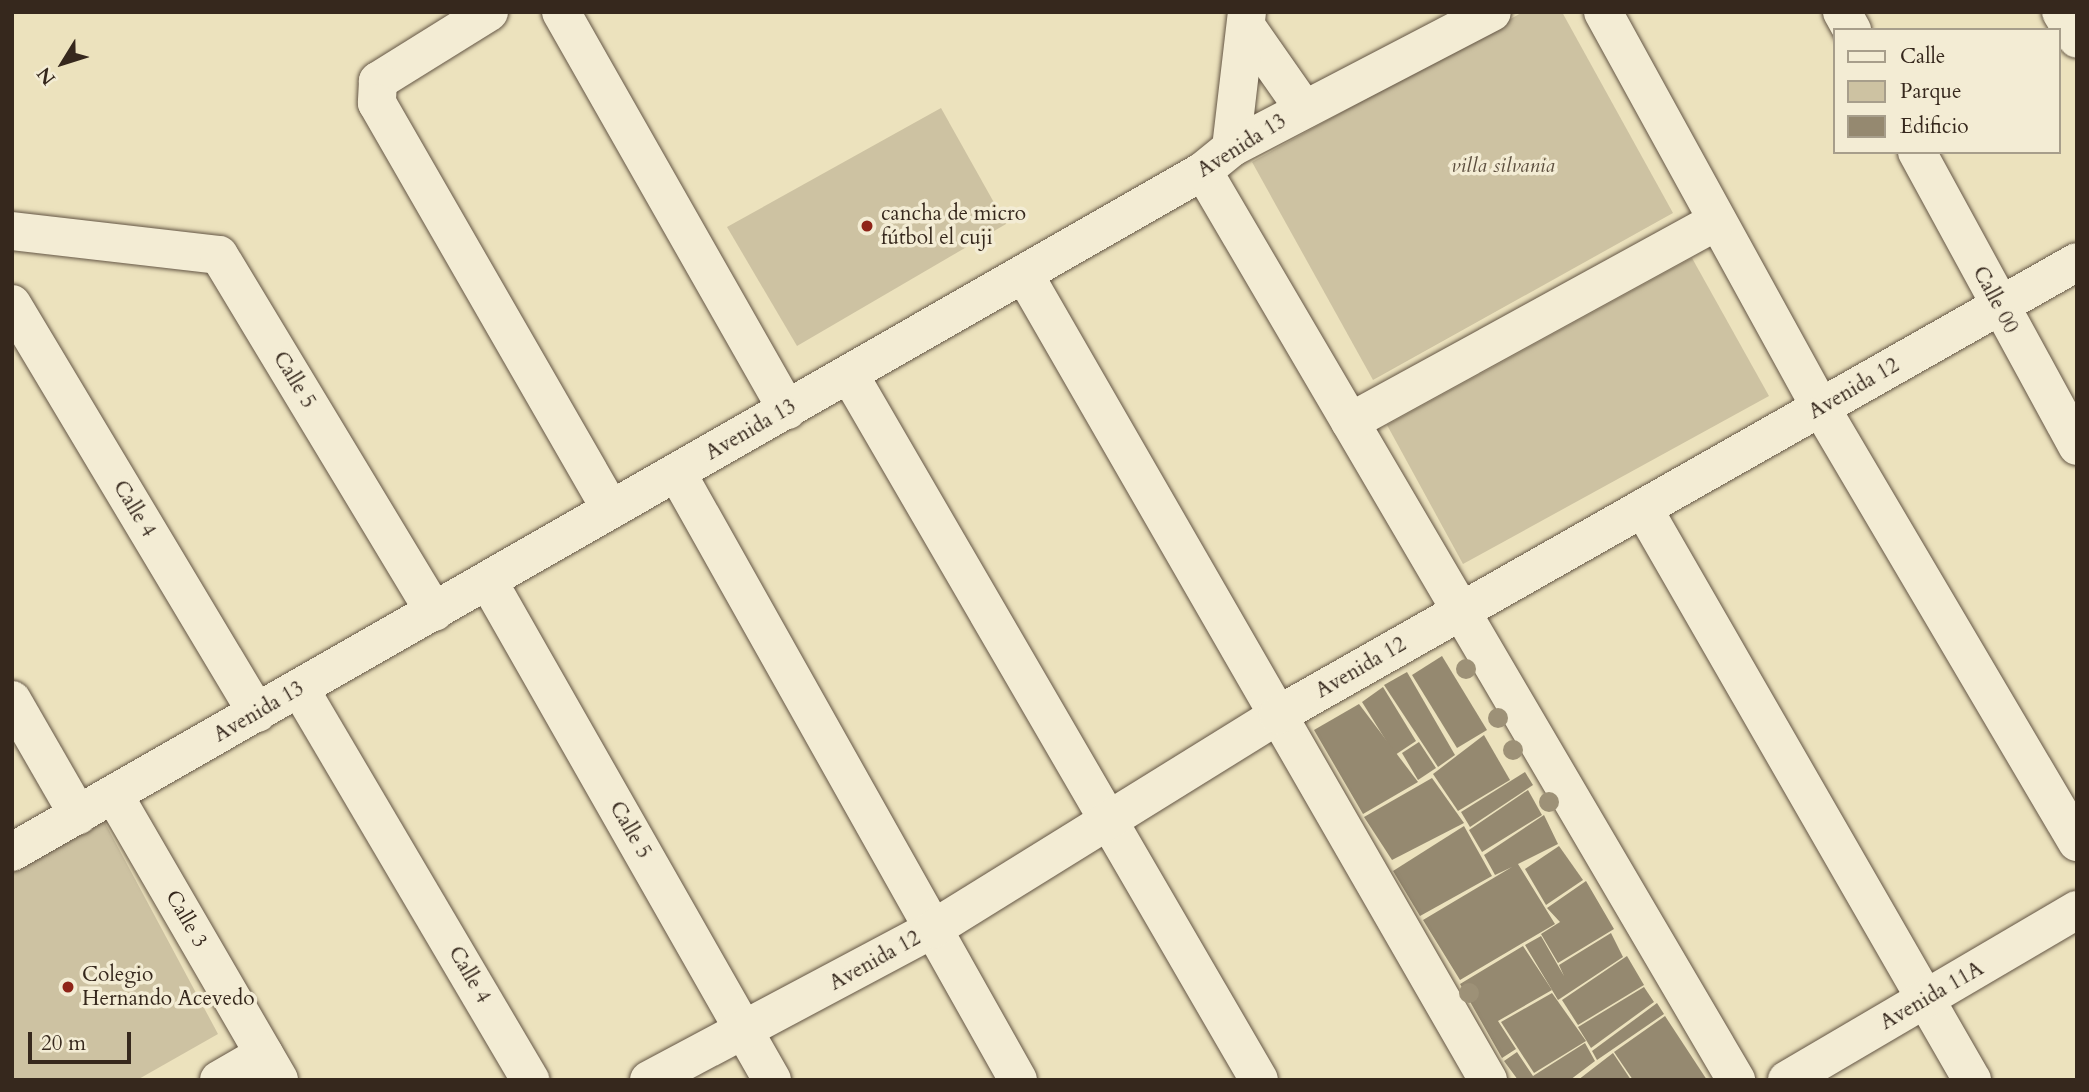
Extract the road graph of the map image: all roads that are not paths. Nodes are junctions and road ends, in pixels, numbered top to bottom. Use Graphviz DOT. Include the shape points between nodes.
graph roads {
  1 [pos="489,12"];
  2 [pos="561,12"];
  3 [pos="1492,12"];
  4 [pos="1603,12"];
  5 [pos="1842,12"];
  6 [pos="2061,12"];
  7 [pos="1248,21"];
  8 [pos="1851,28"];
  9 [pos="2077,39"];
  10 [pos="1304,109"];
  11 [pos="1918,154"];
  12 [pos="1217,160"];
  13 [pos="1716,222"];
  14 [pos="12,231"];
  15 [pos="2077,262"];
  16 [pos="1024,274"];
  17 [pos="12,304"];
  18 [pos="1998,307"];
  19 [pos="849,374"];
  20 [pos="1821,408"];
  21 [pos="787,410"];
  22 [pos="1350,422"];
  23 [pos="2077,446"];
  24 [pos="677,473"];
  25 [pos="1643,508"];
  26 [pos="611,510"];
  27 [pos="488,581"];
  28 [pos="1461,611"];
  29 [pos="434,612"];
  30 [pos="300,689"];
  31 [pos="12,700"];
  32 [pos="257,713"];
  33 [pos="1278,715"];
  34 [pos="114,795"];
  35 [pos="78,815"];
  36 [pos="1111,824"];
  37 [pos="2077,842"];
  38 [pos="12,852"];
  39 [pos="2077,910"];
  40 [pos="933,929"];
  41 [pos="1925,1000"];
  42 [pos="746,1033"];
  43 [pos="271,1067"];
  44 [pos="219,1080"];
  45 [pos="530,1080"];
  46 [pos="649,1080"];
  47 [pos="772,1080"];
  48 [pos="1018,1080"];
  49 [pos="1259,1080"];
  50 [pos="1488,1080"];
  51 [pos="1736,1080"];
  52 [pos="1787,1080"];
  53 [pos="1972,1080"];
  1 -- 26 [label="street" via="378,81 377,103"];
  2 -- 21 [label="street"];
  3 -- 10 [label="street, Avenida 13"];
  4 -- 13 [label="street"];
  5 -- 8 [label="street"];
  6 -- 9 [label="street"];
  7 -- 10 [label="street"];
  7 -- 12 [label="street"];
  10 -- 12 [label="street, Avenida 13"];
  11 -- 18 [label="street, Calle 00"];
  12 -- 16 [label="street, Avenida 13"];
  12 -- 22 [label="street"];
  13 -- 20 [label="street"];
  13 -- 22 [label="street"];
  14 -- 29 [label="street, Calle 5" via="219,255"];
  15 -- 18 [label="street, Avenida 12"];
  16 -- 19 [label="street, Avenida 13"];
  16 -- 33 [label="street"];
  17 -- 32 [label="street, Calle 4"];
  18 -- 20 [label="street, Avenida 12"];
  18 -- 23 [label="street, Calle 00"];
  19 -- 21 [label="street, Avenida 13"];
  19 -- 36 [label="street"];
  20 -- 25 [label="street, Avenida 12"];
  20 -- 37 [label="street"];
  21 -- 24 [label="street, Avenida 13"];
  22 -- 28 [label="street"];
  24 -- 26 [label="street, Avenida 13"];
  24 -- 40 [label="street"];
  25 -- 28 [label="street, Avenida 12"];
  25 -- 41 [label="street"];
  26 -- 27 [label="street, Avenida 13"];
  27 -- 29 [label="street, Avenida 13"];
  27 -- 42 [label="street, Calle 5"];
  28 -- 33 [label="street, Avenida 12"];
  28 -- 51 [label="street"];
  29 -- 30 [label="street, Avenida 13"];
  30 -- 32 [label="street, Avenida 13"];
  30 -- 45 [label="street, Calle 4"];
  31 -- 35 [label="street"];
  32 -- 34 [label="street, Avenida 13"];
  33 -- 36 [label="street, Avenida 12"];
  33 -- 50 [label="street"];
  34 -- 35 [label="street, Avenida 13"];
  34 -- 43 [label="street, Calle 3"];
  35 -- 38 [label="street, Avenida 13"];
  36 -- 40 [label="street, Avenida 12"];
  36 -- 49 [label="street"];
  39 -- 41 [label="street, Avenida 11A"];
  40 -- 42 [label="street, Avenida 12"];
  40 -- 48 [label="street"];
  41 -- 52 [label="street, Avenida 11A"];
  41 -- 53 [label="street"];
  42 -- 46 [label="street, Avenida 12"];
  42 -- 47 [label="street, Calle 5"];
  43 -- 44 [label="street"];
}
